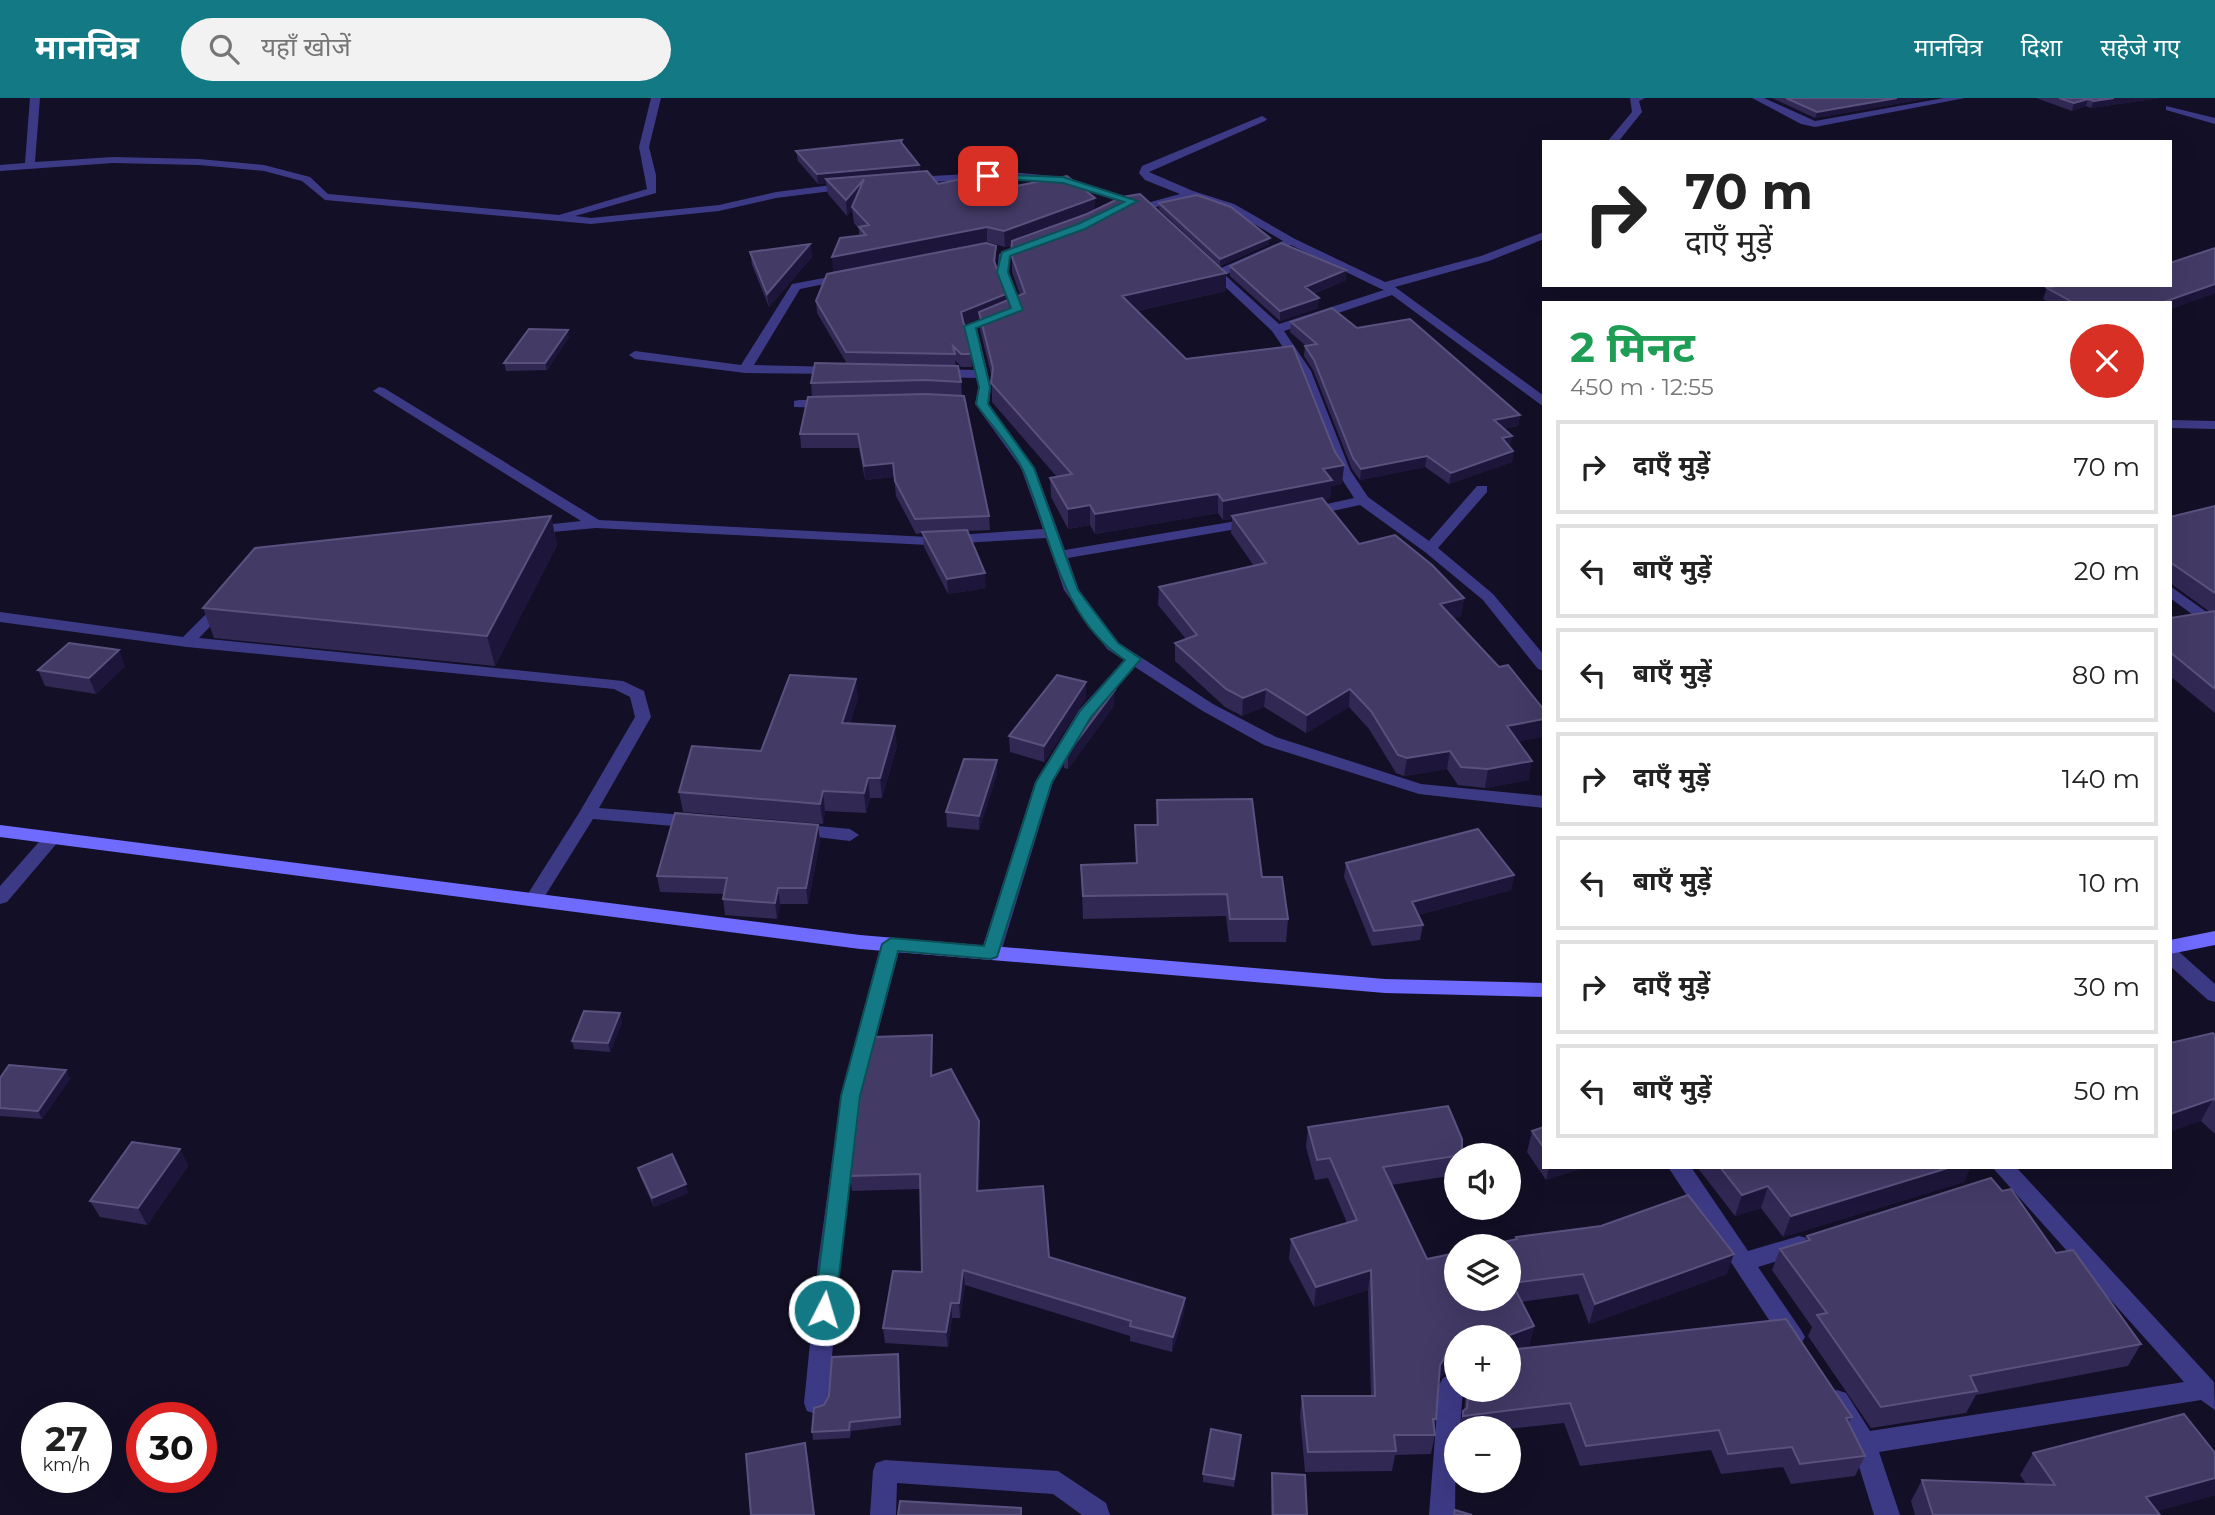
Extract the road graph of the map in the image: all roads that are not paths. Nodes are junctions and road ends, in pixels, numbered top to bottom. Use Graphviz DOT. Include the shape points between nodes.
graph roads {
  1 [pos="35,98"];
  2 [pos="656,98"];
  3 [pos="1634,98"];
  4 [pos="1640,98"];
  5 [pos="1758,98"];
  6 [pos="1960,98"];
  7 [pos="2169,108"];
  8 [pos="1262,119"];
  9 [pos="2215,121"];
  10 [pos="1614,140"];
  11 [pos="30,164"];
  12 [pos="0,167"];
  13 [pos="891,181"];
  14 [pos="865,184"];
  15 [pos="1190,194"];
  16 [pos="1133,201"];
  17 [pos="1146,207"];
  18 [pos="1113,211"];
  19 [pos="1156,216"];
  20 [pos="557,218"];
  21 [pos="1542,236"];
  22 [pos="1044,240"];
  23 [pos="1291,241"];
  24 [pos="1201,258"];
  25 [pos="862,274"];
  26 [pos="1217,274"];
  27 [pos="1388,288"];
  28 [pos="1277,329"];
  29 [pos="635,355"];
  30 [pos="745,369"];
  31 [pos="856,372"];
  32 [pos="925,373"];
  33 [pos="981,374"];
  34 [pos="1521,385"];
  35 [pos="1542,387"];
  36 [pos="379,391"];
  37 [pos="1542,401"];
  38 [pos="799,404"];
  39 [pos="838,404"];
  40 [pos="2172,424"];
  41 [pos="2215,425"];
  42 [pos="1482,489"];
  43 [pos="1363,500"];
  44 [pos="1292,515"];
  45 [pos="1265,520"];
  46 [pos="596,524"];
  47 [pos="513,532"];
  48 [pos="1051,533"];
  49 [pos="1430,548"];
  50 [pos="1061,555"];
  51 [pos="235,593"];
  52 [pos="2172,593"];
  53 [pos="0,617"];
  54 [pos="2215,626"];
  55 [pos="187,642"];
  56 [pos="1134,659"];
  57 [pos="1542,664"];
  58 [pos="1542,802"];
  59 [pos="588,813"];
  60 [pos="712,823"];
  61 [pos="781,829"];
  62 [pos="0,831"];
  63 [pos="850,835"];
  64 [pos="52,838"];
  65 [pos="0,898"];
  66 [pos="533,900"];
  67 [pos="2215,938"];
  68 [pos="891,944"];
  69 [pos="2172,947"];
  70 [pos="991,953"];
  71 [pos="2172,957"];
  72 [pos="1542,990"];
  73 [pos="2215,995"];
  74 [pos="1680,1169"];
  75 [pos="2008,1173"];
  76 [pos="1988,1186"];
  77 [pos="1820,1238"];
  78 [pos="1742,1262"];
  79 [pos="1806,1355"];
  80 [pos="1827,1386"];
  81 [pos="2210,1394"];
  82 [pos="1450,1402"];
  83 [pos="816,1403"];
  84 [pos="1864,1443"];
  85 [pos="883,1515"];
  86 [pos="1097,1515"];
  87 [pos="1442,1515"];
  88 [pos="1887,1515"];
  1 -- 11 [label="street"];
  2 -- 20 [label="street" via="644,147 652,191"];
  3 -- 4 [label="street"];
  3 -- 10 [label="street" via="1637,112"];
  5 -- 6 [label="street" via="1815,124"];
  7 -- 9 [label="street"];
  8 -- 15 [label="street" via="1146,168 1149,178"];
  11 -- 12 [label="street"];
  11 -- 20 [label="street" via="113,160 264,168 306,179 325,197"];
  13 -- 16 [label="street" via="1010,175 1063,180"];
  14 -- 20 [label="street" via="648,216 591,221"];
  15 -- 17 [label="street"];
  15 -- 23 [label="street" via="1236,209"];
  16 -- 17 [label="street"];
  16 -- 18 [label="street"];
  17 -- 19 [label="street"];
  21 -- 27 [label="street" via="1505,253"];
  22 -- 33 [label="street" via="1001,252 1017,310 970,326"];
  23 -- 26 [label="street"];
  23 -- 27 [label="street"];
  24 -- 26 [label="street"];
  25 -- 30 [label="street" via="796,286"];
  26 -- 28 [label="street"];
  27 -- 28 [label="street"];
  27 -- 34 [label="street"];
  28 -- 43 [label="street" via="1305,371 1343,470"];
  29 -- 30 [label="street"];
  30 -- 31 [label="street"];
  32 -- 33 [label="street"];
  33 -- 48 [label="street" via="985,387 975,404 1028,468"];
  34 -- 35 [label="street"];
  34 -- 37 [label="street"];
  36 -- 46 [label="street"];
  38 -- 39 [label="street"];
  40 -- 41 [label="street"];
  42 -- 49 [label="street"];
  43 -- 44 [label="street"];
  43 -- 49 [label="street"];
  45 -- 50 [label="street"];
  46 -- 47 [label="street"];
  46 -- 48 [label="street" via="915,540"];
  48 -- 50 [label="street"];
  49 -- 57 [label="street" via="1488,597"];
  50 -- 56 [label="street" via="1072,590 1113,646"];
  51 -- 55 [label="street"];
  52 -- 54 [label="street"];
  53 -- 55 [label="street"];
  55 -- 59 [label="street" via="617,684 638,694 643,717"];
  56 -- 58 [label="street" via="1270,741 1419,789"];
  56 -- 70 [label="street" via="1085,714 1044,782"];
  59 -- 60 [label="street"];
  59 -- 66 [label="street"];
  61 -- 63 [label="street"];
  62 -- 64 [label="main road"];
  64 -- 65 [label="street"];
  64 -- 66 [label="main road"];
  66 -- 68 [label="main road"];
  67 -- 69 [label="main road"];
  68 -- 70 [label="main road"];
  68 -- 83 [label="street" via="851,1096"];
  70 -- 72 [label="main road" via="1385,986"];
  71 -- 73 [label="street"];
  74 -- 78 [label="street"];
  75 -- 76 [label="street"];
  75 -- 81 [label="street"];
  77 -- 78 [label="street"];
  78 -- 79 [label="street"];
  80 -- 84 [label="street"];
  81 -- 84 [label="street"];
  82 -- 87 [label="street"];
  84 -- 88 [label="street"];
  85 -- 86 [label="street" via="885,1471 1058,1483"];
}
